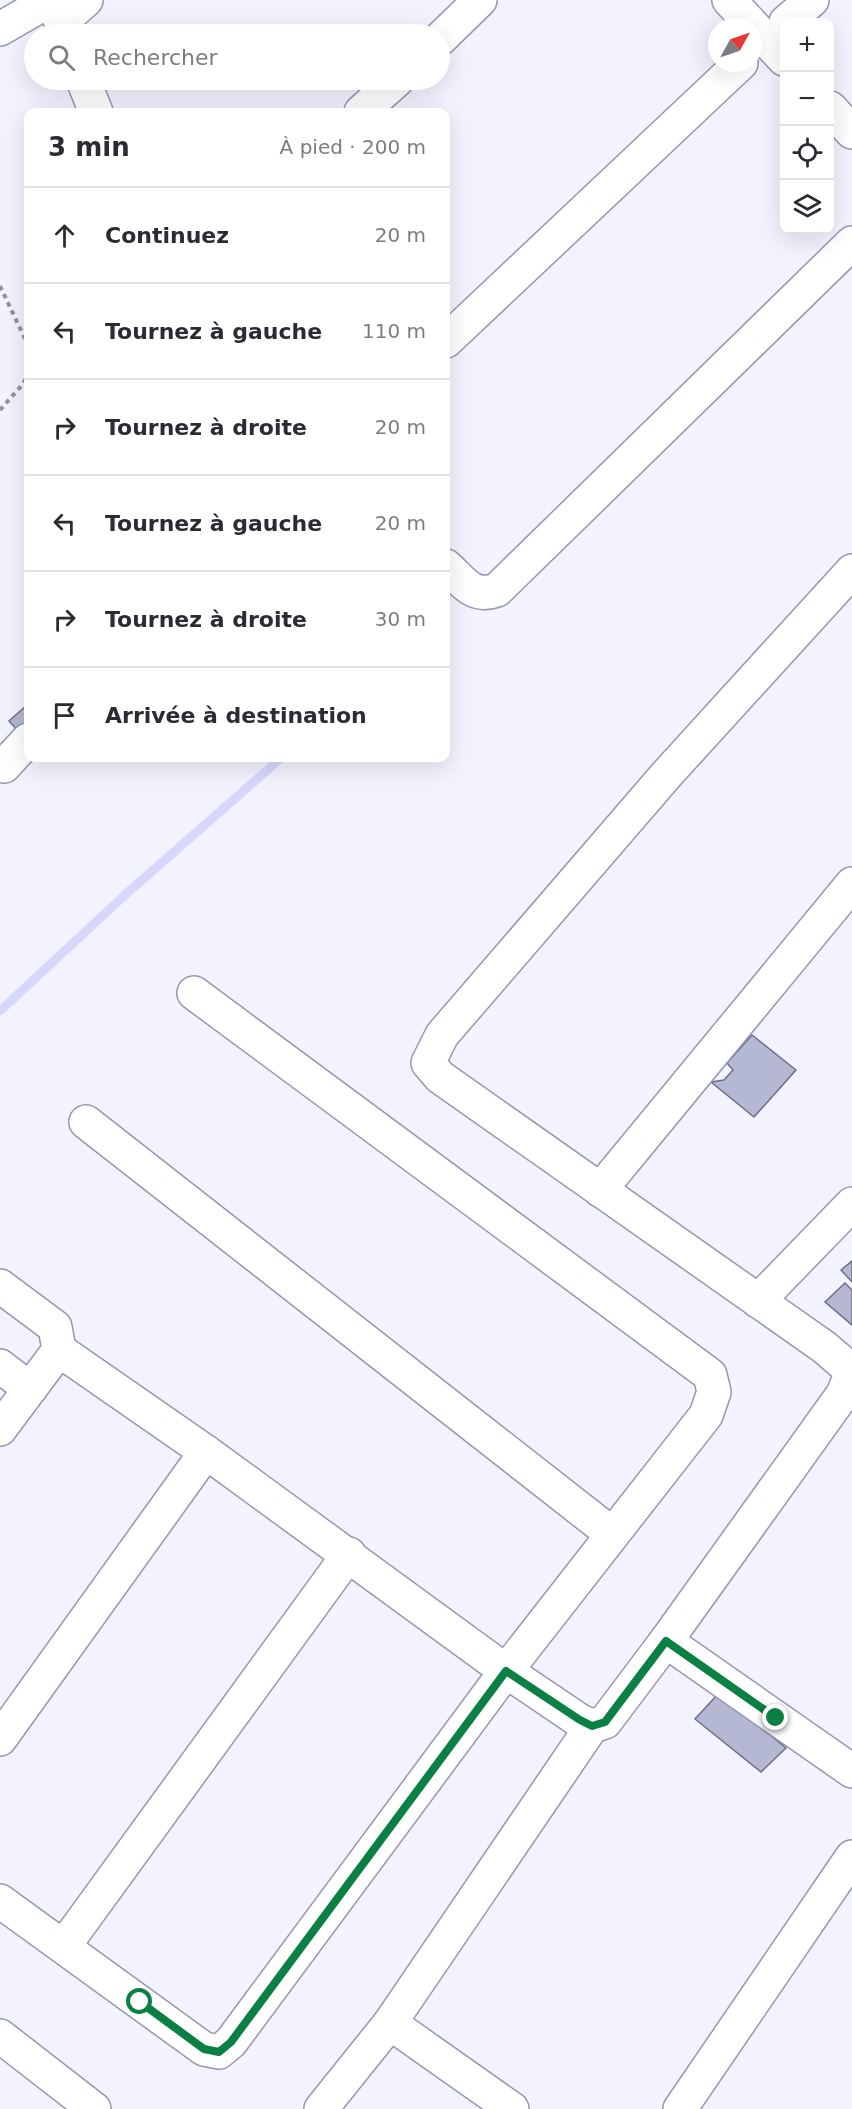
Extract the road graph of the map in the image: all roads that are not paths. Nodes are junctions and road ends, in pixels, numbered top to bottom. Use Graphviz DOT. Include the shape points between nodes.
graph roads {
  1 [pos="86,0"];
  2 [pos="480,0"];
  3 [pos="729,0"];
  4 [pos="812,0"];
  5 [pos="57,14"];
  6 [pos="0,29"];
  7 [pos="450,29"];
  8 [pos="775,39"];
  9 [pos="731,72"];
  10 [pos="87,90"];
  11 [pos="386,90"];
  12 [pos="94,108"];
  13 [pos="366,108"];
  14 [pos="834,112"];
  15 [pos="852,132"];
  16 [pos="852,243"];
  17 [pos="450,337"];
  18 [pos="450,570"];
  19 [pos="852,571"];
  20 [pos="24,744"];
  21 [pos="0,764"];
  22 [pos="848,901"];
  23 [pos="194,993"];
  24 [pos="86,1122"];
  25 [pos="600,1190"];
  26 [pos="852,1204"];
  27 [pos="0,1286"];
  28 [pos="758,1301"];
  29 [pos="59,1350"];
  30 [pos="0,1366"];
  31 [pos="850,1384"];
  32 [pos="30,1389"];
  33 [pos="0,1429"];
  34 [pos="206,1452"];
  35 [pos="612,1534"];
  36 [pos="349,1554"];
  37 [pos="666,1641"];
  38 [pos="506,1671"];
  39 [pos="592,1726"];
  40 [pos="0,1738"];
  41 [pos="852,1771"];
  42 [pos="852,1857"];
  43 [pos="0,1902"];
  44 [pos="64,1946"];
  45 [pos="390,2023"];
  46 [pos="0,2036"];
  47 [pos="94,2109"];
  48 [pos="321,2109"];
  49 [pos="512,2109"];
  50 [pos="680,2109"];
  1 -- 5 [label="street"];
  2 -- 7 [label="street"];
  3 -- 8 [label="street"];
  4 -- 8 [label="street"];
  5 -- 6 [label="street"];
  9 -- 17 [label="street"];
  10 -- 12 [label="street"];
  11 -- 13 [label="street"];
  14 -- 15 [label="street"];
  16 -- 18 [label="street" via="497,590 475,592"];
  19 -- 25 [label="street" via="668,774 473,999 442,1035 428,1063 440,1077"];
  20 -- 21 [label="street" via="4,766"];
  22 -- 25 [label="street"];
  23 -- 35 [label="street" via="710,1375 714,1392 705,1415"];
  24 -- 35 [label="street"];
  25 -- 28 [label="street"];
  26 -- 28 [label="street"];
  27 -- 29 [label="street" via="55,1327"];
  28 -- 31 [label="street" via="824,1347"];
  29 -- 32 [label="street"];
  29 -- 34 [label="street"];
  30 -- 32 [label="street"];
  31 -- 37 [label="street"];
  32 -- 33 [label="street"];
  34 -- 36 [label="street"];
  34 -- 40 [label="street"];
  35 -- 38 [label="street"];
  36 -- 38 [label="street"];
  36 -- 44 [label="street"];
  37 -- 39 [label="street" via="605,1722"];
  37 -- 41 [label="street"];
  38 -- 39 [label="street"];
  38 -- 44 [label="street" via="231,2042 219,2052 204,2049"];
  39 -- 45 [label="street"];
  42 -- 50 [label="street"];
  43 -- 44 [label="street"];
  45 -- 48 [label="street"];
  45 -- 49 [label="street"];
  46 -- 47 [label="street"];
}
